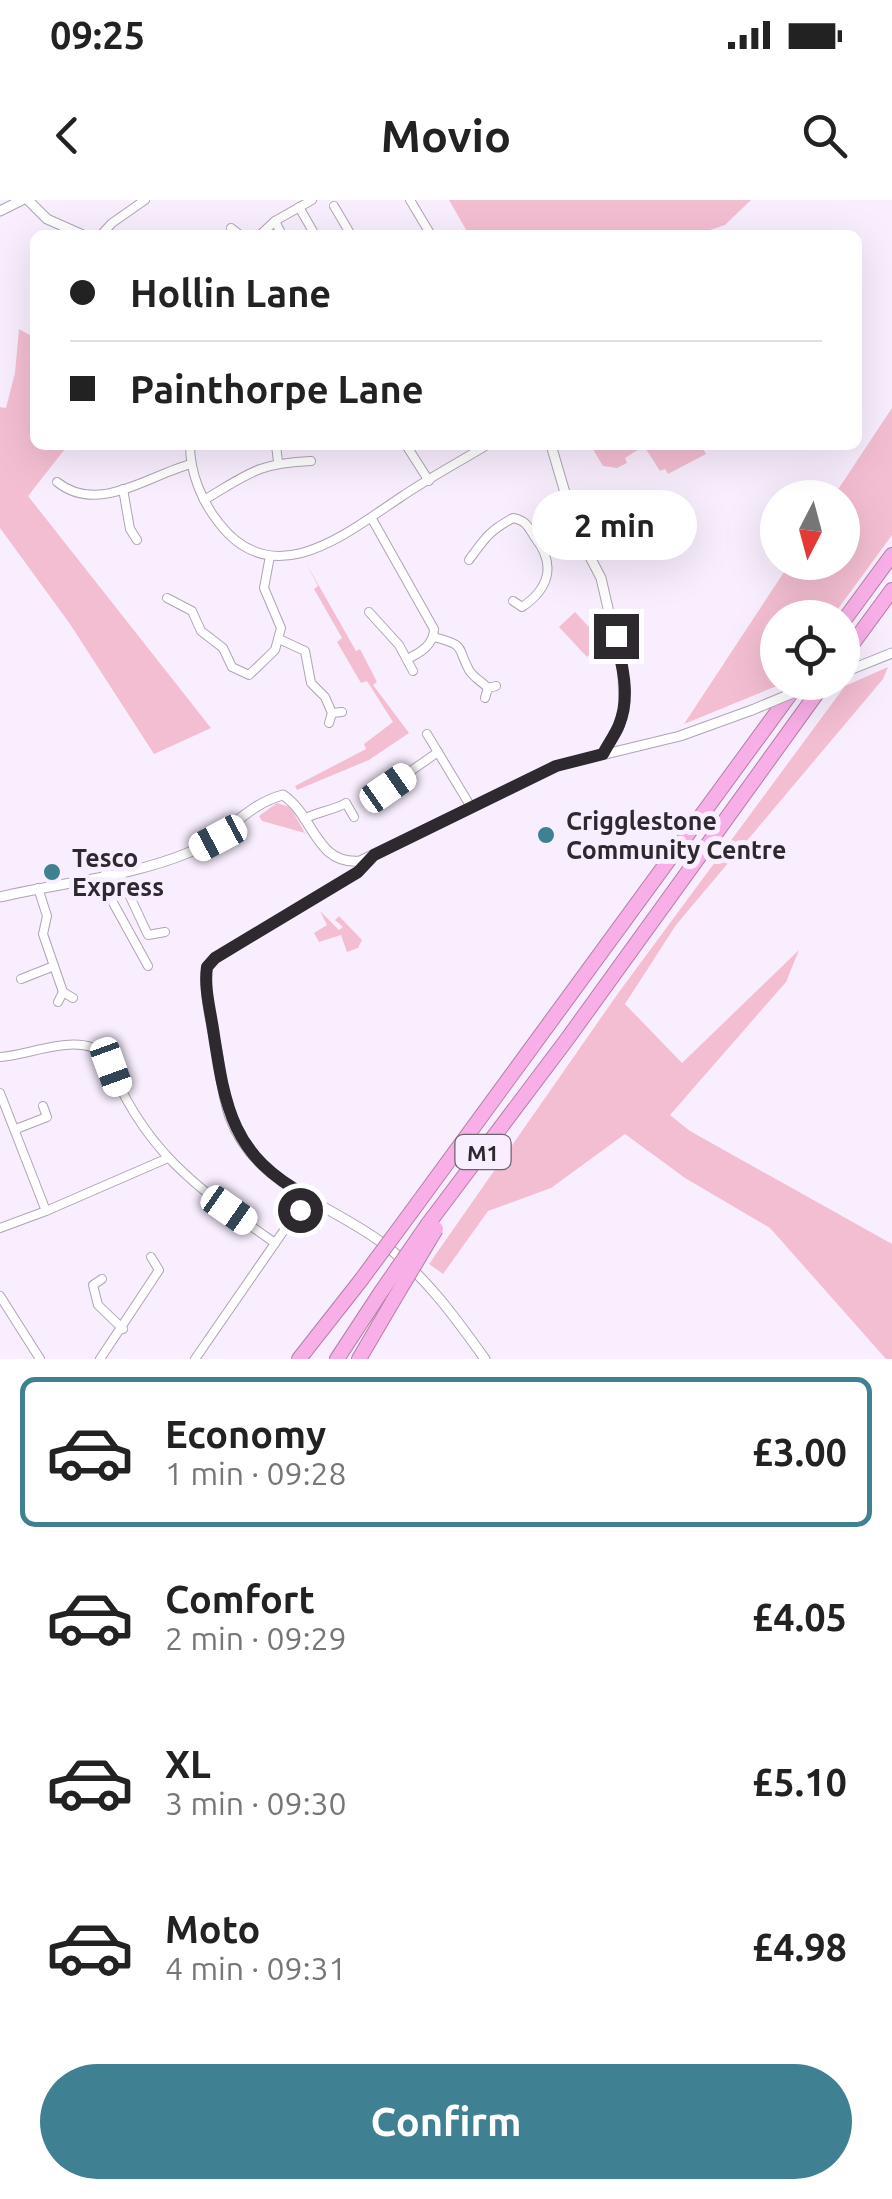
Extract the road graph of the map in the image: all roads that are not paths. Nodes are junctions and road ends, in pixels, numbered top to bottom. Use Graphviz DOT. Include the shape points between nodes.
graph roads {
  1 [pos="25,200"];
  2 [pos="145,200"];
  3 [pos="312,200"];
  4 [pos="410,200"];
  5 [pos="351,206"];
  6 [pos="299,207"];
  7 [pos="0,211"];
  8 [pos="275,221"];
  9 [pos="231,228"];
  10 [pos="73,230"];
  11 [pos="105,230"];
  12 [pos="234,230"];
  13 [pos="265,230"];
  14 [pos="280,230"];
  15 [pos="312,230"];
  16 [pos="348,230"];
  17 [pos="428,230"];
  18 [pos="191,450"];
  19 [pos="277,450"];
  20 [pos="409,450"];
  21 [pos="479,450"];
  22 [pos="552,450"];
  23 [pos="310,461"];
  24 [pos="278,462"];
  25 [pos="192,464"];
  26 [pos="429,480"];
  27 [pos="57,482"];
  28 [pos="123,488"];
  29 [pos="204,500"];
  30 [pos="372,519"];
  31 [pos="130,530"];
  32 [pos="576,530"];
  33 [pos="117,534"];
  34 [pos="137,540"];
  35 [pos="470,540"];
  36 [pos="479,546"];
  37 [pos="544,549"];
  38 [pos="892,554"];
  39 [pos="270,556"];
  40 [pos="469,560"];
  41 [pos="892,590"];
  42 [pos="193,593"];
  43 [pos="167,598"];
  44 [pos="859,600"];
  45 [pos="514,601"];
  46 [pos="185,605"];
  47 [pos="370,612"];
  48 [pos="860,634"];
  49 [pos="434,637"];
  50 [pos="279,639"];
  51 [pos="892,653"];
  52 [pos="406,659"];
  53 [pos="860,666"];
  54 [pos="413,671"];
  55 [pos="485,698"];
  56 [pos="777,700"];
  57 [pos="786,700"];
  58 [pos="809,700"];
  59 [pos="329,723"];
  60 [pos="427,734"];
  61 [pos="438,752"];
  62 [pos="603,754"];
  63 [pos="394,795"];
  64 [pos="471,807"];
  65 [pos="354,817"];
  66 [pos="304,819"];
  67 [pos="368,858"];
  68 [pos="118,872"];
  69 [pos="105,874"];
  70 [pos="38,888"];
  71 [pos="0,897"];
  72 [pos="165,932"];
  73 [pos="54,966"];
  74 [pos="148,966"];
  75 [pos="20,978"];
  76 [pos="63,992"];
  77 [pos="73,998"];
  78 [pos="58,1002"];
  79 [pos="0,1057"];
  80 [pos="0,1093"];
  81 [pos="44,1106"];
  82 [pos="16,1129"];
  83 [pos="168,1158"];
  84 [pos="307,1196"];
  85 [pos="46,1212"];
  86 [pos="0,1228"];
  87 [pos="275,1242"];
  88 [pos="152,1257"];
  89 [pos="102,1280"];
  90 [pos="362,1280"];
  91 [pos="0,1296"];
  92 [pos="387,1296"];
  93 [pos="123,1329"];
  94 [pos="40,1359"];
  95 [pos="100,1359"];
  96 [pos="194,1359"];
  97 [pos="298,1359"];
  98 [pos="311,1359"];
  99 [pos="337,1359"];
  100 [pos="359,1359"];
  101 [pos="485,1359"];
  1 -- 7 [label="street"];
  1 -- 10 [label="street"];
  2 -- 11 [label="street"];
  3 -- 6 [label="street"];
  4 -- 17 [label="street"];
  5 -- 16 [label="street" via="336,210"];
  6 -- 8 [label="street"];
  6 -- 15 [label="street"];
  8 -- 13 [label="street"];
  8 -- 14 [label="street"];
  9 -- 12 [label="street"];
  18 -- 25 [label="street"];
  19 -- 24 [label="street"];
  20 -- 26 [label="street"];
  21 -- 26 [label="street"];
  22 -- 32 [label="street"];
  23 -- 24 [label="street"];
  24 -- 29 [label="street"];
  25 -- 28 [label="street"];
  25 -- 29 [label="street"];
  26 -- 30 [label="street"];
  27 -- 28 [label="street" via="69,496"];
  28 -- 31 [label="street"];
  29 -- 39 [label="street" via="227,534"];
  30 -- 39 [label="street" via="300,555"];
  30 -- 49 [label="street"];
  31 -- 33 [label="street"];
  31 -- 34 [label="street"];
  32 -- 37 [label="street"];
  32 -- 62 [label="street" via="610,610 625,690 618,729"];
  35 -- 36 [label="street"];
  36 -- 37 [label="street" via="513,518 528,524"];
  36 -- 40 [label="street"];
  37 -- 45 [label="street" via="544,587 522,607"];
  38 -- 44 [label="highway"];
  39 -- 50 [label="street" via="264,588 279,617"];
  41 -- 48 [label="highway"];
  42 -- 46 [label="street"];
  43 -- 46 [label="street"];
  46 -- 50 [label="street" via="242,674 267,659"];
  47 -- 52 [label="street"];
  49 -- 52 [label="street"];
  49 -- 55 [label="street" via="462,650 471,672 492,687"];
  50 -- 59 [label="street" via="305,652 311,683 337,712"];
  51 -- 53 [label="street"];
  52 -- 54 [label="street"];
  56 -- 62 [label="street, bridge" via="680,736"];
  57 -- 90 [label="highway, M1, bridge"];
  58 -- 92 [label="highway, M1, bridge" via="449,1196"];
  60 -- 61 [label="street"];
  61 -- 63 [label="street" via="388,788"];
  61 -- 64 [label="street"];
  62 -- 64 [label="street" via="556,766"];
  64 -- 67 [label="street"];
  65 -- 66 [label="street" via="348,798"];
  66 -- 67 [label="street" via="335,858"];
  66 -- 68 [label="street" via="289,798 275,797 190,852"];
  67 -- 84 [label="street" via="358,872 215,958 206,973 231,1120 254,1158"];
  68 -- 69 [label="street"];
  68 -- 72 [label="street" via="148,934"];
  69 -- 70 [label="street"];
  69 -- 74 [label="street" via="110,899"];
  70 -- 71 [label="street"];
  70 -- 73 [label="street"];
  73 -- 75 [label="street"];
  73 -- 76 [label="street"];
  76 -- 77 [label="street"];
  76 -- 78 [label="street"];
  79 -- 83 [label="street" via="80,1044 101,1050 141,1128"];
  80 -- 82 [label="street"];
  81 -- 82 [label="street" via="47,1117"];
  82 -- 85 [label="street"];
  83 -- 85 [label="street"];
  83 -- 87 [label="street"];
  84 -- 87 [label="street"];
  84 -- 101 [label="street" via="426,1281"];
  85 -- 86 [label="street"];
  87 -- 96 [label="street"];
  88 -- 93 [label="street" via="159,1270"];
  89 -- 93 [label="street" via="92,1284 98,1305"];
  90 -- 97 [label="highway, M1"];
  90 -- 98 [label="highway, M1"];
  91 -- 94 [label="street"];
  92 -- 99 [label="highway, M1"];
  92 -- 100 [label="highway, M1"];
  93 -- 95 [label="street"];
}
